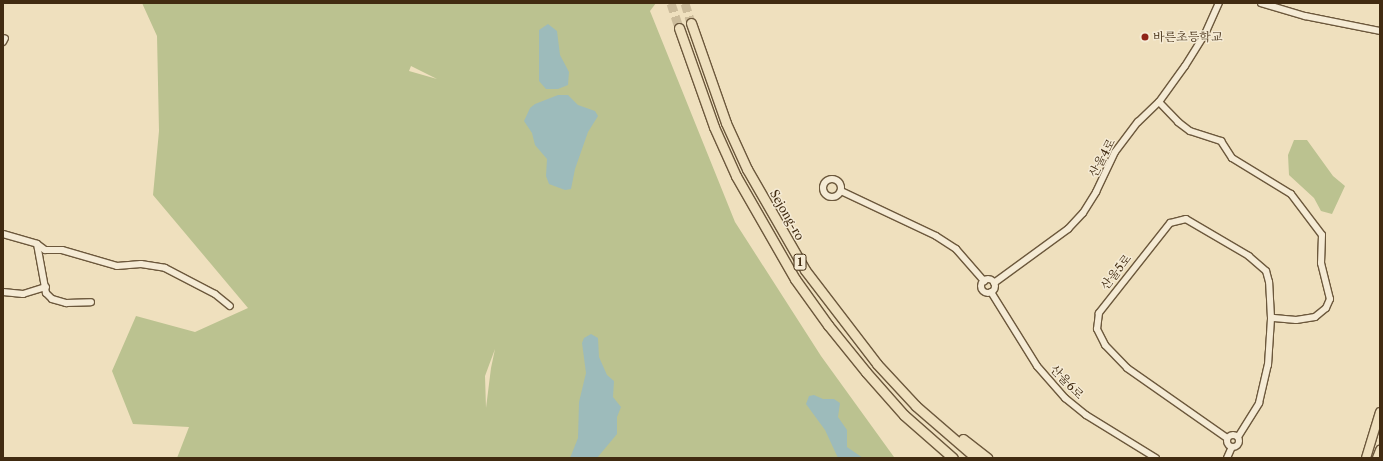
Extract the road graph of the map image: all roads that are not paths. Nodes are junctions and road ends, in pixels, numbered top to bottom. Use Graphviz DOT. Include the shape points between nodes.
graph roads {
  1 [pos="1219,3"];
  2 [pos="1261,3"];
  3 [pos="691,23"];
  4 [pos="679,28"];
  5 [pos="1380,30"];
  6 [pos="1159,102"];
  7 [pos="841,191"];
  8 [pos="3,234"];
  9 [pos="36,244"];
  10 [pos="984,281"];
  11 [pos="994,283"];
  12 [pos="46,287"];
  13 [pos="3,292"];
  14 [pos="991,292"];
  15 [pos="91,302"];
  16 [pos="230,306"];
  17 [pos="1271,318"];
  18 [pos="876,364"];
  19 [pos="866,372"];
  20 [pos="1380,412"];
  21 [pos="1238,437"];
  22 [pos="1227,438"];
  23 [pos="1232,448"];
  24 [pos="1380,450"];
  25 [pos="945,458"];
  26 [pos="952,458"];
  27 [pos="976,458"];
  28 [pos="986,458"];
  29 [pos="1156,458"];
  30 [pos="1227,458"];
  31 [pos="1366,458"];
  32 [pos="1377,458"];
  1 -- 6 [label="street, 산울4로" via="1205,34"];
  2 -- 5 [label="street" via="1305,16"];
  3 -- 18 [label="highway, Sejong-ro / 1" via="726,122 774,219 814,282"];
  4 -- 19 [label="highway, 1" via="714,127 764,228 828,325"];
  6 -- 11 [label="street, 산울4로" via="1138,122 1115,152 1083,213 1068,229"];
  6 -- 17 [label="street" via="1190,131 1221,141 1232,158 1291,194 1322,235 1321,263 1330,299 1326,308 1315,317 1296,320"];
  7 -- 10 [label="street" via="936,236 956,250"];
  8 -- 9 [label="street"];
  9 -- 12 [label="street"];
  9 -- 16 [label="street" via="45,250 62,250 117,266 142,264 165,268 216,294"];
  10 -- 11 [label="street" via="990,279"];
  10 -- 14 [label="street" via="983,290"];
  11 -- 14 [label="street" via="995,288"];
  12 -- 13 [label="street" via="23,294"];
  12 -- 15 [label="street" via="46,293 52,299 66,303"];
  14 -- 29 [label="street, 산울6로" via="1037,366 1065,398 1086,415"];
  17 -- 21 [label="street, 산울5로" via="1268,365 1259,403"];
  17 -- 22 [label="street, 산울5로" via="1266,271 1249,256 1186,219 1170,223 1099,313 1097,329 1105,345 1127,368"];
  18 -- 27 [label="highway, Sejong-ro / 1" via="916,406"];
  18 -- 28 [label="highway"];
  19 -- 25 [label="highway" via="897,412"];
  19 -- 26 [label="highway, 1" via="904,415"];
  20 -- 31 [label="main road"];
  21 -- 22 [label="street" via="1232,435"];
  21 -- 23 [label="street" via="1239,444"];
  22 -- 23 [label="street" via="1227,444"];
  23 -- 30 [label="street"];
  24 -- 32 [label="main road"];
}
